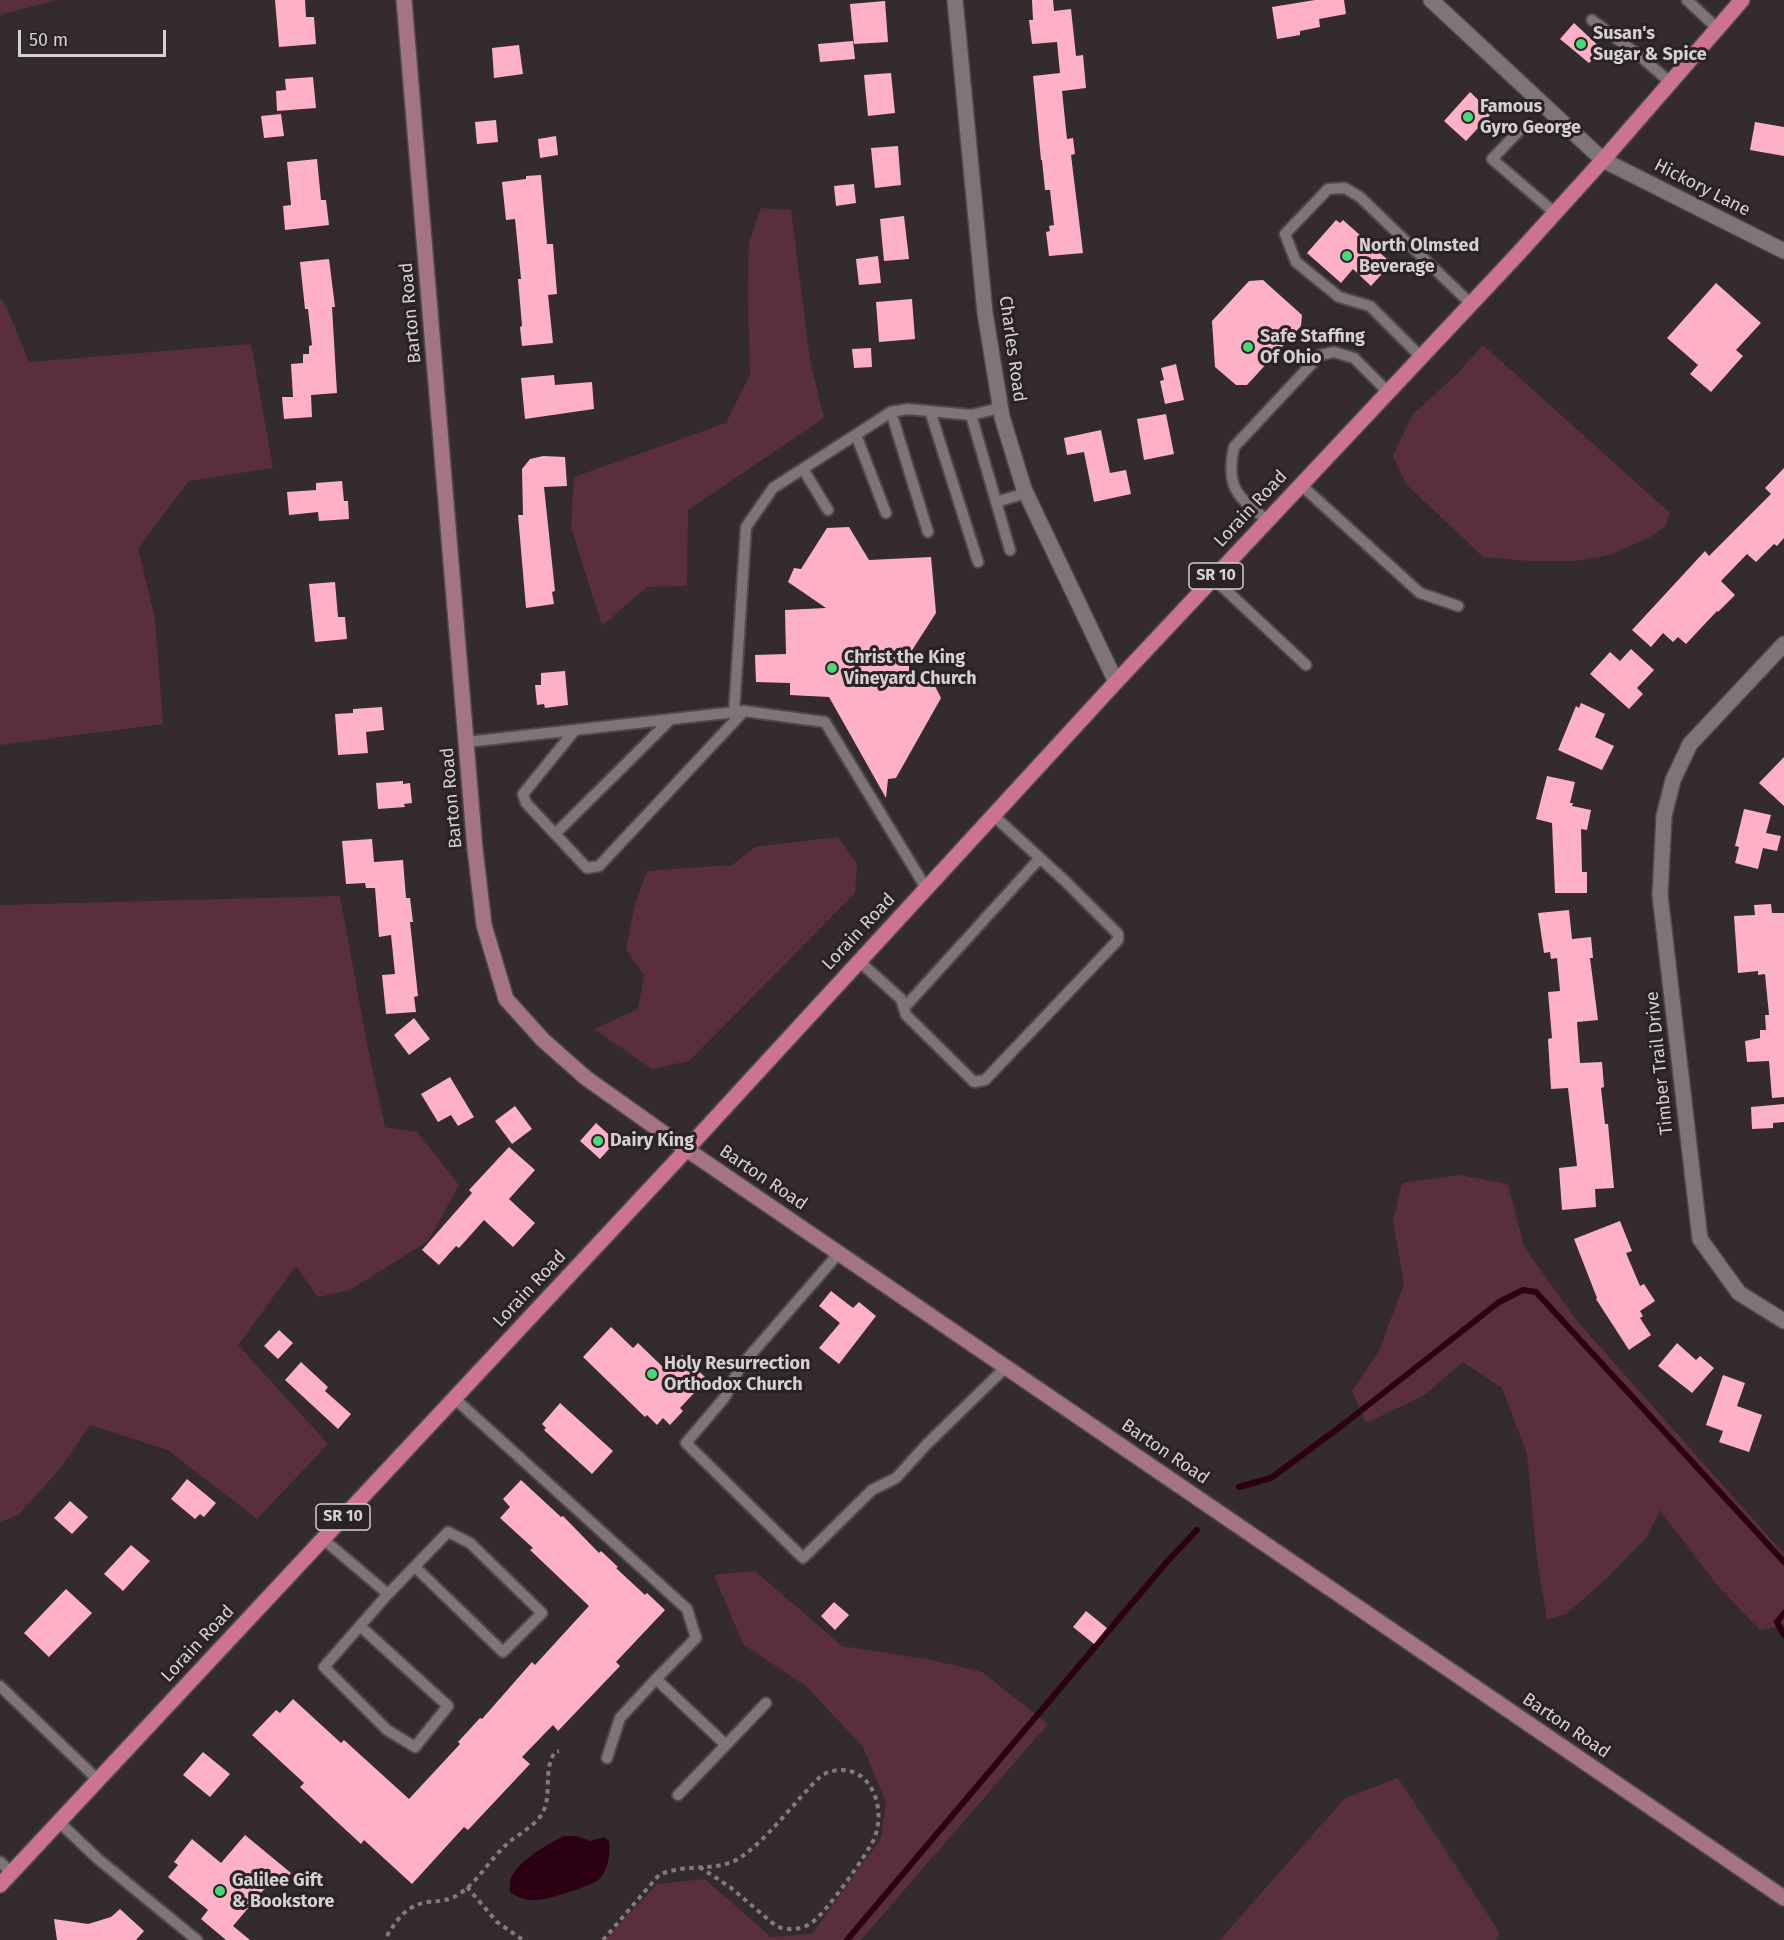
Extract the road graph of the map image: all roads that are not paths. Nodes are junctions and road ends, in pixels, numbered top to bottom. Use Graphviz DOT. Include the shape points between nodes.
graph roads {
  1 [pos="404,0"];
  2 [pos="955,0"];
  3 [pos="1431,0"];
  4 [pos="1687,0"];
  5 [pos="1742,0"];
  6 [pos="1592,20"];
  7 [pos="1718,29"];
  8 [pos="1671,83"];
  9 [pos="1519,130"];
  10 [pos="1603,160"];
  11 [pos="1555,213"];
  12 [pos="1784,251"];
  13 [pos="1471,304"];
  14 [pos="1421,357"];
  15 [pos="1388,392"];
  16 [pos="1000,408"];
  17 [pos="930,411"];
  18 [pos="891,412"];
  19 [pos="971,415"];
  20 [pos="856,435"];
  21 [pos="803,469"];
  22 [pos="1301,485"];
  23 [pos="1026,493"];
  24 [pos="996,502"];
  25 [pos="828,510"];
  26 [pos="886,513"];
  27 [pos="1268,520"];
  28 [pos="928,532"];
  29 [pos="1010,550"];
  30 [pos="978,562"];
  31 [pos="1213,578"];
  32 [pos="1458,606"];
  33 [pos="1784,644"];
  34 [pos="1306,665"];
  35 [pos="1116,682"];
  36 [pos="739,712"];
  37 [pos="671,719"];
  38 [pos="575,730"];
  39 [pos="467,742"];
  40 [pos="993,815"];
  41 [pos="555,834"];
  42 [pos="1040,858"];
  43 [pos="926,888"];
  44 [pos="859,961"];
  45 [pos="904,1008"];
  46 [pos="686,1149"];
  47 [pos="839,1253"];
  48 [pos="1784,1322"];
  49 [pos="1006,1367"];
  50 [pos="454,1398"];
  51 [pos="323,1539"];
  52 [pos="415,1567"];
  53 [pos="388,1594"];
  54 [pos="360,1626"];
  55 [pos="656,1679"];
  56 [pos="0,1686"];
  57 [pos="766,1702"];
  58 [pos="726,1745"];
  59 [pos="607,1758"];
  60 [pos="97,1779"];
  61 [pos="678,1795"];
  62 [pos="59,1822"];
  63 [pos="0,1862"];
  64 [pos="12,1873"];
  65 [pos="0,1886"];
  66 [pos="1784,1898"];
  67 [pos="196,1940"];
  1 -- 39 [label="street, Barton Road"];
  2 -- 16 [label="street, Charles Road" via="985,313"];
  3 -- 10 [label="street, Hickory Lane"];
  4 -- 7 [label="lane"];
  5 -- 7 [label="main road, Lorain Road / SR 10"];
  6 -- 8 [label="lane"];
  7 -- 8 [label="main road, Lorain Road / SR 10"];
  8 -- 10 [label="main road, Lorain Road / SR 10"];
  9 -- 11 [label="lane" via="1492,159"];
  10 -- 11 [label="main road, Lorain Road / SR 10"];
  10 -- 12 [label="street, Hickory Lane"];
  11 -- 13 [label="main road, Lorain Road / SR 10"];
  13 -- 14 [label="main road, Lorain Road / SR 10"];
  13 -- 14 [label="lane" via="1360,196 1345,188 1328,189 1291,226 1285,234 1296,262 1340,297 1370,306"];
  14 -- 15 [label="main road, Lorain Road / SR 10"];
  15 -- 22 [label="main road, Lorain Road / SR 10"];
  15 -- 27 [label="lane" via="1354,358 1334,352 1320,355 1234,447 1231,461 1235,492"];
  16 -- 19 [label="lane"];
  16 -- 23 [label="street, Charles Road"];
  17 -- 18 [label="lane"];
  17 -- 19 [label="lane"];
  17 -- 30 [label="lane"];
  18 -- 20 [label="lane"];
  18 -- 28 [label="lane"];
  19 -- 24 [label="lane"];
  20 -- 21 [label="lane"];
  20 -- 26 [label="lane"];
  21 -- 25 [label="lane"];
  21 -- 36 [label="lane" via="773,488 746,527"];
  22 -- 27 [label="main road, Lorain Road / SR 10"];
  22 -- 32 [label="lane" via="1420,593"];
  23 -- 24 [label="lane"];
  23 -- 35 [label="street, Charles Road"];
  24 -- 29 [label="lane"];
  27 -- 31 [label="main road, Lorain Road / SR 10"];
  31 -- 34 [label="lane"];
  31 -- 35 [label="main road, Lorain Road / SR 10"];
  33 -- 48 [label="street, Timber Trail Drive" via="1690,744 1673,780 1664,816 1660,895 1700,1239 1739,1293"];
  35 -- 40 [label="main road, Lorain Road / SR 10"];
  36 -- 37 [label="lane"];
  36 -- 41 [label="lane" via="599,866 587,868"];
  36 -- 43 [label="lane" via="825,722"];
  37 -- 38 [label="lane"];
  37 -- 41 [label="lane"];
  38 -- 39 [label="lane"];
  38 -- 41 [label="lane" via="523,794 526,803"];
  39 -- 46 [label="street, Barton Road" via="484,925 506,999 543,1040 586,1078"];
  40 -- 42 [label="lane"];
  40 -- 43 [label="main road, Lorain Road / SR 10"];
  42 -- 45 [label="lane"];
  42 -- 45 [label="lane" via="1118,934 1118,940 985,1080 975,1082 906,1015"];
  43 -- 44 [label="main road, Lorain Road / SR 10"];
  44 -- 45 [label="lane" via="901,999"];
  44 -- 46 [label="main road, Lorain Road / SR 10"];
  46 -- 47 [label="street, Barton Road"];
  46 -- 50 [label="main road, Lorain Road / SR 10"];
  47 -- 49 [label="street, Barton Road"];
  47 -- 49 [label="lane" via="740,1367 726,1398 686,1443 802,1558 872,1490 896,1478"];
  49 -- 66 [label="street, Barton Road"];
  50 -- 51 [label="main road, Lorain Road / SR 10"];
  50 -- 55 [label="lane" via="687,1609 696,1638"];
  51 -- 53 [label="lane"];
  51 -- 60 [label="main road, Lorain Road / SR 10"];
  52 -- 52 [label="lane" via="448,1532 470,1543 542,1613 503,1652"];
  52 -- 53 [label="lane"];
  53 -- 54 [label="lane"];
  54 -- 54 [label="lane" via="448,1706 415,1747 387,1730 324,1667"];
  55 -- 58 [label="lane"];
  55 -- 59 [label="lane" via="620,1718"];
  56 -- 60 [label="lane"];
  57 -- 58 [label="lane"];
  58 -- 61 [label="lane"];
  60 -- 62 [label="main road, Lorain Road / SR 10"];
  62 -- 64 [label="main road, Lorain Road / SR 10"];
  62 -- 67 [label="lane"];
  63 -- 64 [label="lane"];
  64 -- 65 [label="main road, Lorain Road / SR 10"];
}
